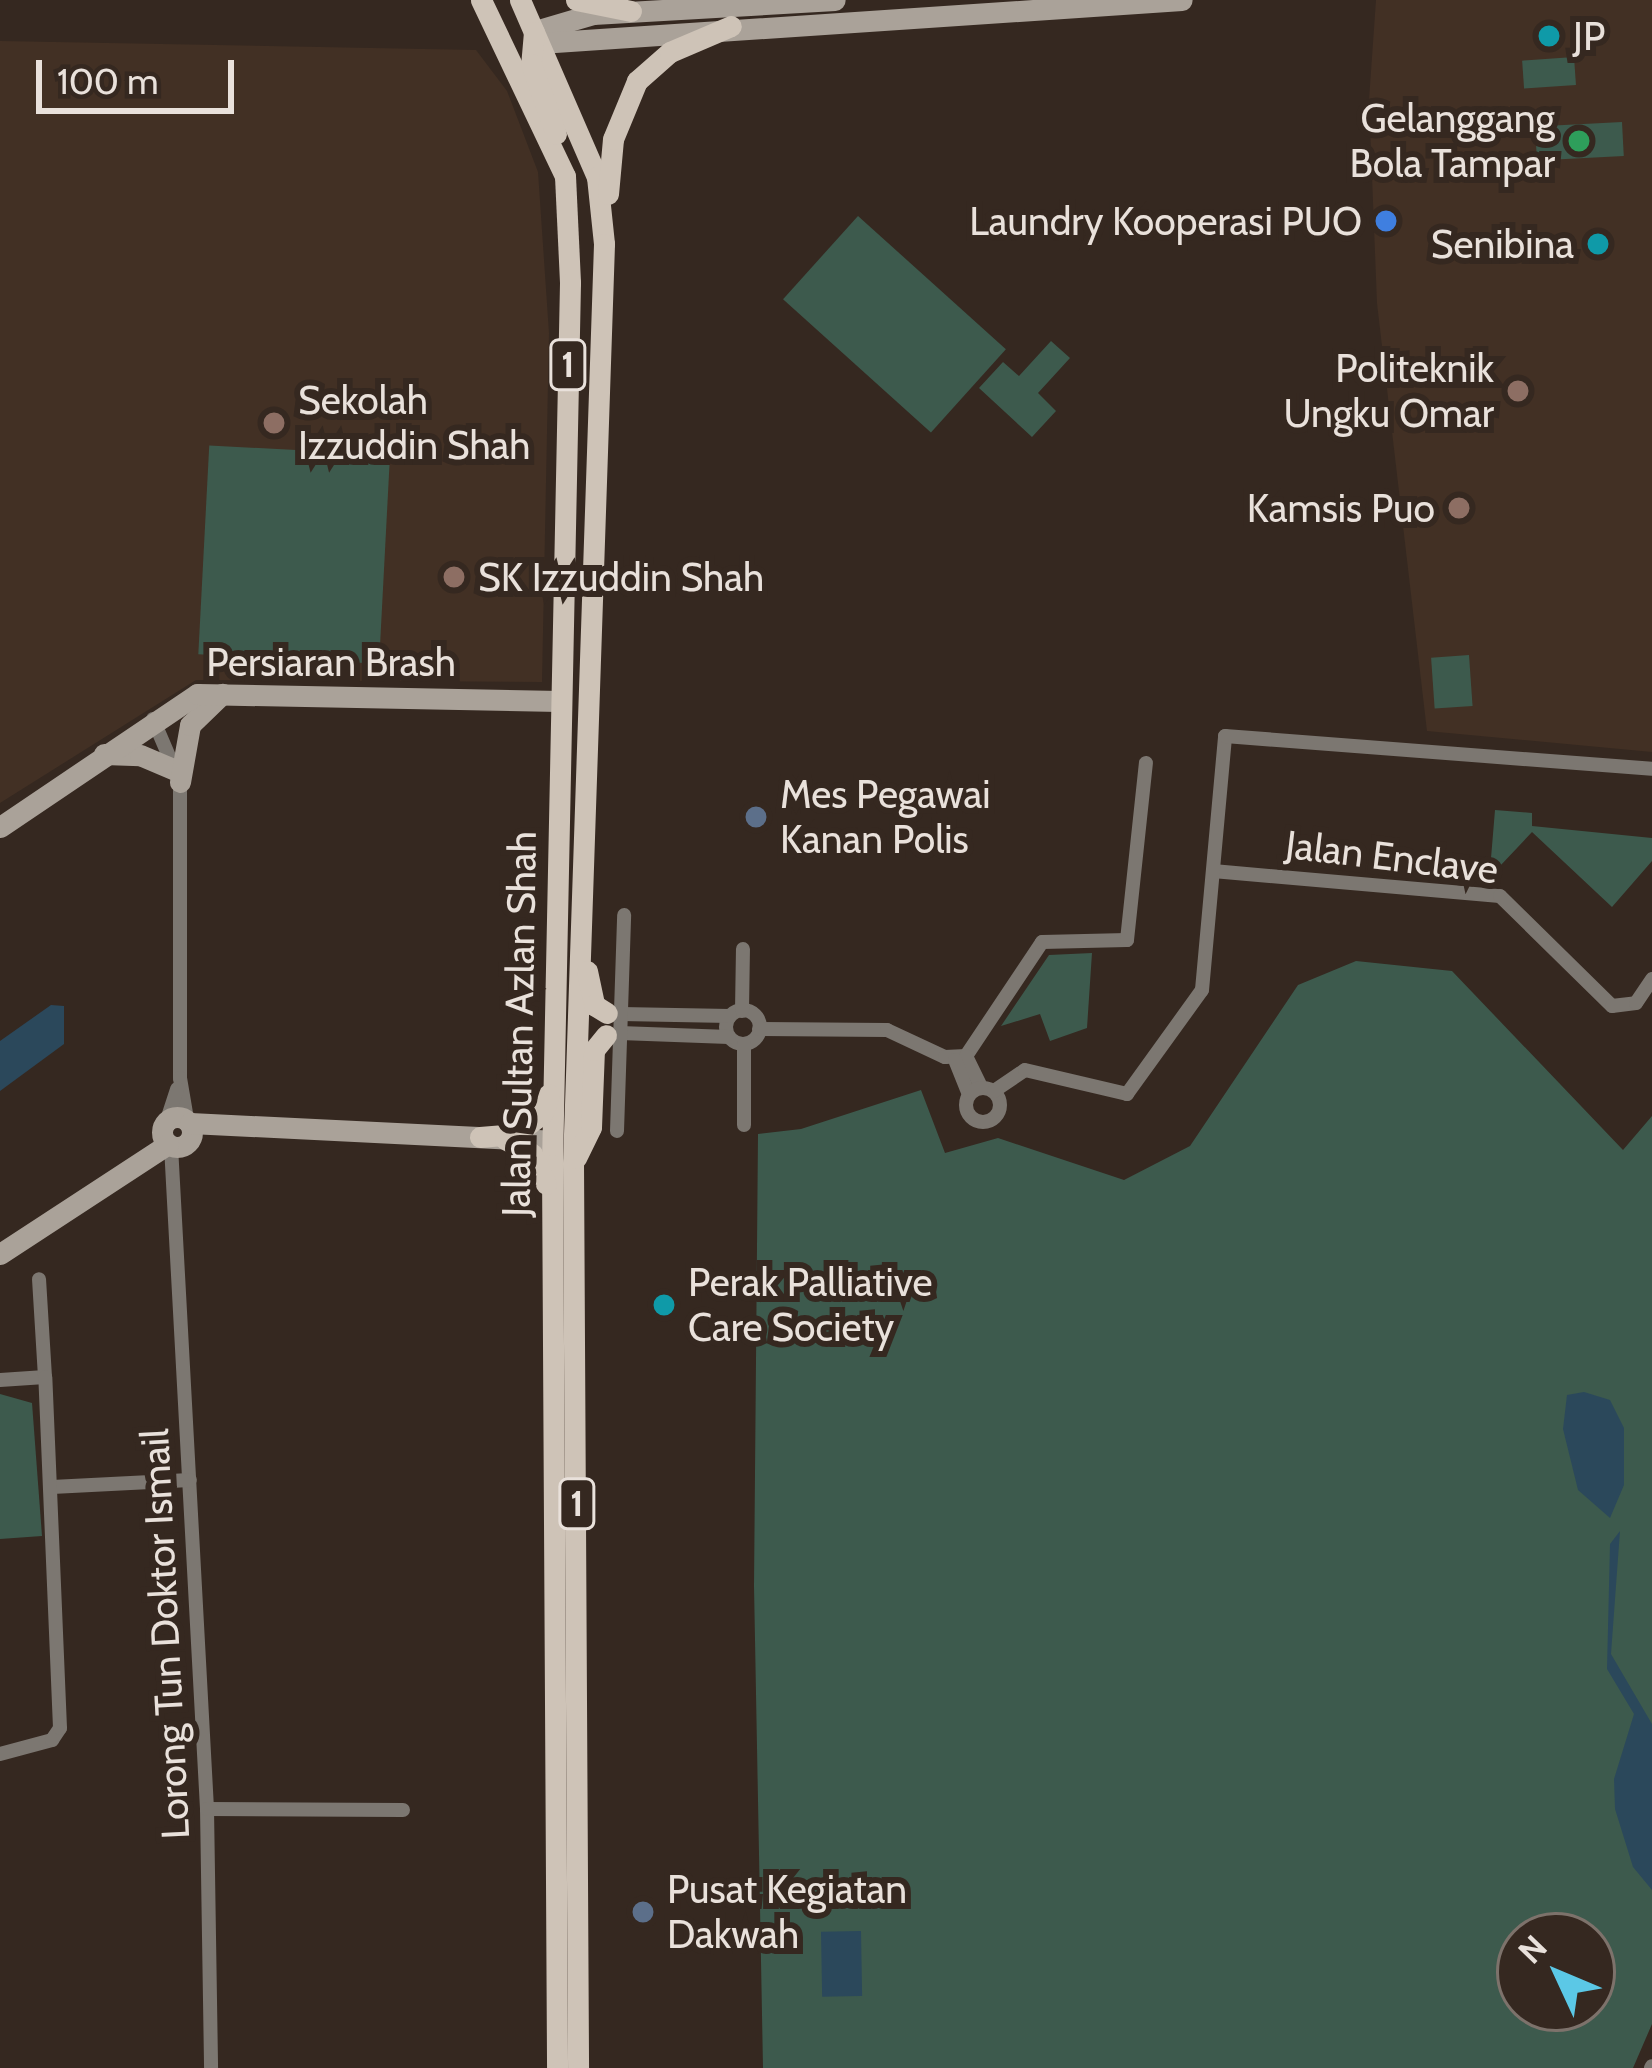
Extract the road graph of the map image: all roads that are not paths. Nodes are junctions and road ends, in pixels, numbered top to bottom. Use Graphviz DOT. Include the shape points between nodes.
graph roads {
  1 [pos="481,0"];
  2 [pos="495,0"];
  3 [pos="520,0"];
  4 [pos="577,0"];
  5 [pos="835,0"];
  6 [pos="1182,0"];
  7 [pos="631,11"];
  8 [pos="731,26"];
  9 [pos="536,38"];
  10 [pos="565,176"];
  11 [pos="604,244"];
  12 [pos="222,694"];
  13 [pos="559,701"];
  14 [pos="146,723"];
  15 [pos="104,754"];
  16 [pos="1146,763"];
  17 [pos="1652,769"];
  18 [pos="175,771"];
  19 [pos="0,827"];
  20 [pos="1213,871"];
  21 [pos="624,915"];
  22 [pos="578,932"];
  23 [pos="743,949"];
  24 [pos="1652,979"];
  25 [pos="736,1013"];
  26 [pos="616,1024"];
  27 [pos="759,1029"];
  28 [pos="729,1037"];
  29 [pos="744,1044"];
  30 [pos="960,1058"];
  31 [pos="554,1073"];
  32 [pos="744,1125"];
  33 [pos="616,1131"];
  34 [pos="177,1133"];
  35 [pos="480,1137"];
  36 [pos="505,1139"];
  37 [pos="552,1141"];
  38 [pos="573,1163"];
  39 [pos="552,1214"];
  40 [pos="0,1254"];
  41 [pos="39,1280"];
  42 [pos="45,1377"];
  43 [pos="0,1380"];
  44 [pos="190,1480"];
  45 [pos="52,1487"];
  46 [pos="0,1754"];
  47 [pos="207,1809"];
  48 [pos="403,1810"];
  49 [pos="211,2068"];
  50 [pos="557,2068"];
  51 [pos="578,2068"];
  1 -- 10 [label="main road, Jalan Sultan Azlan Shah / 1"];
  2 -- 9 [label="main road" via="514,34"];
  3 -- 9 [label="main road, Jalan Sultan Azlan Shah / 1"];
  4 -- 7 [label="main road"];
  5 -- 7 [label="street"];
  6 -- 8 [label="street"];
  7 -- 9 [label="street" via="560,19"];
  8 -- 9 [label="street"];
  8 -- 11 [label="main road" via="670,52 638,81 613,139"];
  9 -- 10 [label="main road" via="531,64"];
  9 -- 11 [label="main road, Jalan Sultan Azlan Shah / 1" via="597,177"];
  10 -- 13 [label="main road, Jalan Sultan Azlan Shah / 1" via="570,283"];
  11 -- 22 [label="main road, Jalan Sultan Azlan Shah / 1"];
  12 -- 13 [label="street, Persiaran Brash"];
  12 -- 14 [label="street, Persiaran Brash" via="197,694"];
  12 -- 18 [label="street" via="190,725"];
  13 -- 31 [label="main road, Jalan Sultan Azlan Shah / 1"];
  14 -- 15 [label="street, Persiaran Brash"];
  14 -- 18 [label="street"];
  15 -- 18 [label="street" via="140,755"];
  15 -- 19 [label="street, Persiaran Brash"];
  16 -- 30 [label="street" via="1127,940 1042,942"];
  17 -- 20 [label="street" via="1225,736"];
  18 -- 34 [label="street, Lorong Tun Doktor Ismail"];
  20 -- 24 [label="street, Jalan Enclave" via="1501,896 1612,1006 1636,1003"];
  20 -- 30 [label="street" via="1202,990 1140,1084 1111,1096 1025,1070 982,1091"];
  21 -- 26 [label="street"];
  22 -- 26 [label="main road" via="590,996"];
  22 -- 37 [label="main road" via="569,952 564,1117"];
  22 -- 38 [label="main road, Jalan Sultan Azlan Shah / 1"];
  23 -- 25 [label="street"];
  25 -- 26 [label="street"];
  25 -- 27 [label="street"];
  25 -- 28 [label="street"];
  26 -- 28 [label="street"];
  26 -- 33 [label="street"];
  26 -- 38 [label="main road" via="594,1050 591,1127"];
  27 -- 29 [label="street"];
  27 -- 30 [label="street" via="887,1030"];
  28 -- 29 [label="street"];
  29 -- 32 [label="street"];
  31 -- 35 [label="main road" via="543,1113 529,1125"];
  31 -- 37 [label="main road, Jalan Sultan Azlan Shah / 1"];
  34 -- 35 [label="street"];
  34 -- 40 [label="street"];
  34 -- 44 [label="street, Lorong Tun Doktor Ismail"];
  35 -- 36 [label="street"];
  36 -- 37 [label="street"];
  36 -- 39 [label="main road" via="540,1166"];
  37 -- 39 [label="main road, Jalan Sultan Azlan Shah / 1"];
  38 -- 51 [label="main road, Jalan Sultan Azlan Shah / 1"];
  39 -- 50 [label="main road, Jalan Sultan Azlan Shah / 1"];
  41 -- 42 [label="street"];
  42 -- 43 [label="street"];
  42 -- 45 [label="street"];
  44 -- 45 [label="street"];
  44 -- 47 [label="street, Lorong Tun Doktor Ismail"];
  45 -- 46 [label="street" via="59,1736"];
  47 -- 48 [label="street"];
  47 -- 49 [label="street, Lorong Tun Doktor Ismail"];
}
